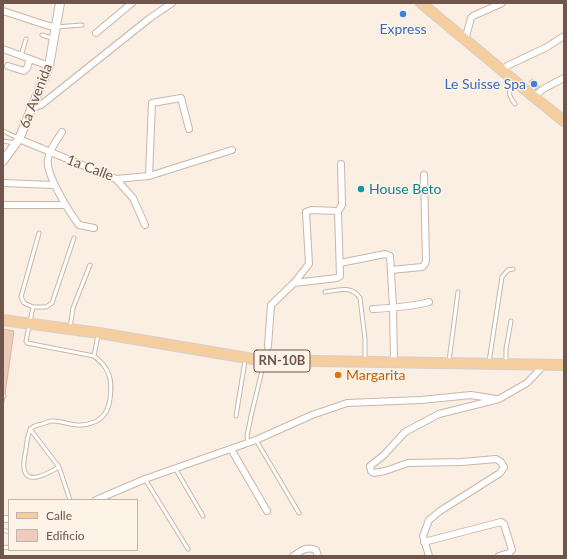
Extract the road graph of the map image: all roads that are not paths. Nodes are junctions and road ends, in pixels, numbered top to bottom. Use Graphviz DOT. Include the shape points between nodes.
graph roads {
  1 [pos="60,3"];
  2 [pos="132,3"];
  3 [pos="172,3"];
  4 [pos="421,3"];
  5 [pos="502,3"];
  6 [pos="3,11"];
  7 [pos="82,25"];
  8 [pos="56,27"];
  9 [pos="96,33"];
  10 [pos="42,35"];
  11 [pos="564,36"];
  12 [pos="26,39"];
  13 [pos="54,39"];
  14 [pos="465,40"];
  15 [pos="3,49"];
  16 [pos="21,56"];
  17 [pos="30,59"];
  18 [pos="8,66"];
  19 [pos="49,66"];
  20 [pos="502,71"];
  21 [pos="564,78"];
  22 [pos="515,82"];
  23 [pos="535,99"];
  24 [pos="515,104"];
  25 [pos="30,110"];
  26 [pos="564,121"];
  27 [pos="189,129"];
  28 [pos="3,131"];
  29 [pos="62,132"];
  30 [pos="3,140"];
  31 [pos="18,141"];
  32 [pos="232,150"];
  33 [pos="50,152"];
  34 [pos="3,161"];
  35 [pos="341,164"];
  36 [pos="424,175"];
  37 [pos="150,176"];
  38 [pos="116,179"];
  39 [pos="3,183"];
  40 [pos="54,185"];
  41 [pos="65,205"];
  42 [pos="3,206"];
  43 [pos="338,211"];
  44 [pos="145,225"];
  45 [pos="94,228"];
  46 [pos="39,234"];
  47 [pos="74,238"];
  48 [pos="340,263"];
  49 [pos="90,265"];
  50 [pos="513,269"];
  51 [pos="391,270"];
  52 [pos="294,283"];
  53 [pos="325,292"];
  54 [pos="458,292"];
  55 [pos="429,302"];
  56 [pos="33,307"];
  57 [pos="393,307"];
  58 [pos="372,309"];
  59 [pos="3,320"];
  60 [pos="511,321"];
  61 [pos="31,324"];
  62 [pos="70,329"];
  63 [pos="99,333"];
  64 [pos="268,346"];
  65 [pos="94,356"];
  66 [pos="246,359"];
  67 [pos="265,361"];
  68 [pos="365,362"];
  69 [pos="394,362"];
  70 [pos="449,363"];
  71 [pos="488,364"];
  72 [pos="506,364"];
  73 [pos="545,364"];
  74 [pos="563,367"];
  75 [pos="499,399"];
  76 [pos="236,416"];
  77 [pos="30,429"];
  78 [pos="256,440"];
  79 [pos="248,443"];
  80 [pos="231,449"];
  81 [pos="59,466"];
  82 [pos="175,468"];
  83 [pos="145,479"];
  84 [pos="70,499"];
  85 [pos="98,499"];
  86 [pos="268,511"];
  87 [pos="299,513"];
  88 [pos="203,516"];
  89 [pos="424,542"];
  90 [pos="188,549"];
  91 [pos="293,556"];
  92 [pos="318,556"];
  93 [pos="429,556"];
  94 [pos="499,556"];
  1 -- 8 [label="street, 6a Avenida"];
  2 -- 9 [label="street"];
  3 -- 25 [label="street" via="41,105"];
  4 -- 14 [label="main road"];
  5 -- 14 [label="street" via="471,18"];
  6 -- 8 [label="street"];
  7 -- 8 [label="lane"];
  8 -- 13 [label="street, 6a Avenida"];
  10 -- 13 [label="lane"];
  11 -- 20 [label="street"];
  12 -- 16 [label="lane"];
  13 -- 19 [label="street, 6a Avenida"];
  14 -- 20 [label="main road"];
  15 -- 16 [label="street"];
  16 -- 17 [label="street"];
  17 -- 18 [label="street" via="24,71"];
  17 -- 19 [label="street"];
  19 -- 25 [label="street, 6a Avenida"];
  20 -- 22 [label="main road"];
  21 -- 23 [label="street" via="544,89"];
  22 -- 23 [label="main road"];
  22 -- 24 [label="lane" via="509,91 509,96"];
  23 -- 26 [label="main road"];
  25 -- 31 [label="street, 6a Avenida"];
  27 -- 37 [label="street" via="181,98 152,103"];
  28 -- 31 [label="lane"];
  29 -- 33 [label="street"];
  30 -- 31 [label="lane"];
  31 -- 33 [label="street, 1a Calle"];
  31 -- 34 [label="street, 6a Avenida"];
  32 -- 37 [label="street, 1a Calle"];
  33 -- 38 [label="street, 1a Calle"];
  33 -- 40 [label="street" via="47,162"];
  35 -- 43 [label="street" via="342,204"];
  36 -- 51 [label="street" via="425,264 422,267"];
  37 -- 38 [label="street, 1a Calle"];
  38 -- 44 [label="street" via="134,198"];
  39 -- 40 [label="street"];
  40 -- 41 [label="street"];
  41 -- 42 [label="street"];
  41 -- 45 [label="street" via="78,225"];
  43 -- 48 [label="street"];
  43 -- 52 [label="street" via="306,212 309,264"];
  46 -- 56 [label="lane" via="21,297 24,303"];
  47 -- 56 [label="lane" via="52,303 46,307"];
  48 -- 51 [label="street" via="385,254 390,256"];
  48 -- 52 [label="street" via="340,276 337,278"];
  49 -- 62 [label="lane" via="73,308"];
  50 -- 71 [label="lane" via="508,270 502,277"];
  51 -- 57 [label="street"];
  52 -- 64 [label="street" via="271,305"];
  53 -- 68 [label="lane" via="348,289 356,292 360,298"];
  54 -- 70 [label="lane"];
  55 -- 57 [label="street"];
  56 -- 61 [label="lane"];
  57 -- 58 [label="street"];
  57 -- 69 [label="street"];
  59 -- 61 [label="main road, RN-10B"];
  60 -- 72 [label="lane"];
  61 -- 62 [label="main road, RN-10B"];
  61 -- 65 [label="lane" via="27,343"];
  62 -- 63 [label="main road, RN-10B"];
  63 -- 65 [label="lane"];
  63 -- 66 [label="main road, RN-10B"];
  64 -- 67 [label="lane"];
  65 -- 77 [label="lane" via="102,362 111,381 109,408 103,417 94,423 80,425 51,422 35,425"];
  66 -- 67 [label="main road, RN-10B"];
  66 -- 76 [label="lane"];
  67 -- 68 [label="main road, RN-10B"];
  67 -- 79 [label="lane" via="247,436"];
  68 -- 69 [label="main road, RN-10B"];
  69 -- 70 [label="main road, RN-10B"];
  70 -- 71 [label="main road, RN-10B"];
  71 -- 72 [label="main road, RN-10B"];
  72 -- 73 [label="main road, RN-10B"];
  73 -- 74 [label="main road, RN-10B"];
  73 -- 75 [label="street" via="527,383"];
  75 -- 78 [label="street" via="471,395 347,403 312,415"];
  75 -- 89 [label="street" via="439,414 406,432 370,466 374,473 408,463 496,459 501,462 504,467 500,473 429,520 423,532"];
  77 -- 81 [label="lane"];
  77 -- 81 [label="lane" via="24,466 28,476 46,474"];
  78 -- 79 [label="street"];
  78 -- 87 [label="lane"];
  79 -- 80 [label="street"];
  80 -- 82 [label="street"];
  80 -- 86 [label="street"];
  81 -- 84 [label="lane"];
  82 -- 83 [label="street"];
  82 -- 88 [label="lane"];
  83 -- 85 [label="street"];
  83 -- 90 [label="lane"];
  89 -- 93 [label="street"];
  89 -- 94 [label="street" via="501,522 504,524 512,550"];
  91 -- 92 [label="street" via="308,548 316,550"];
}
